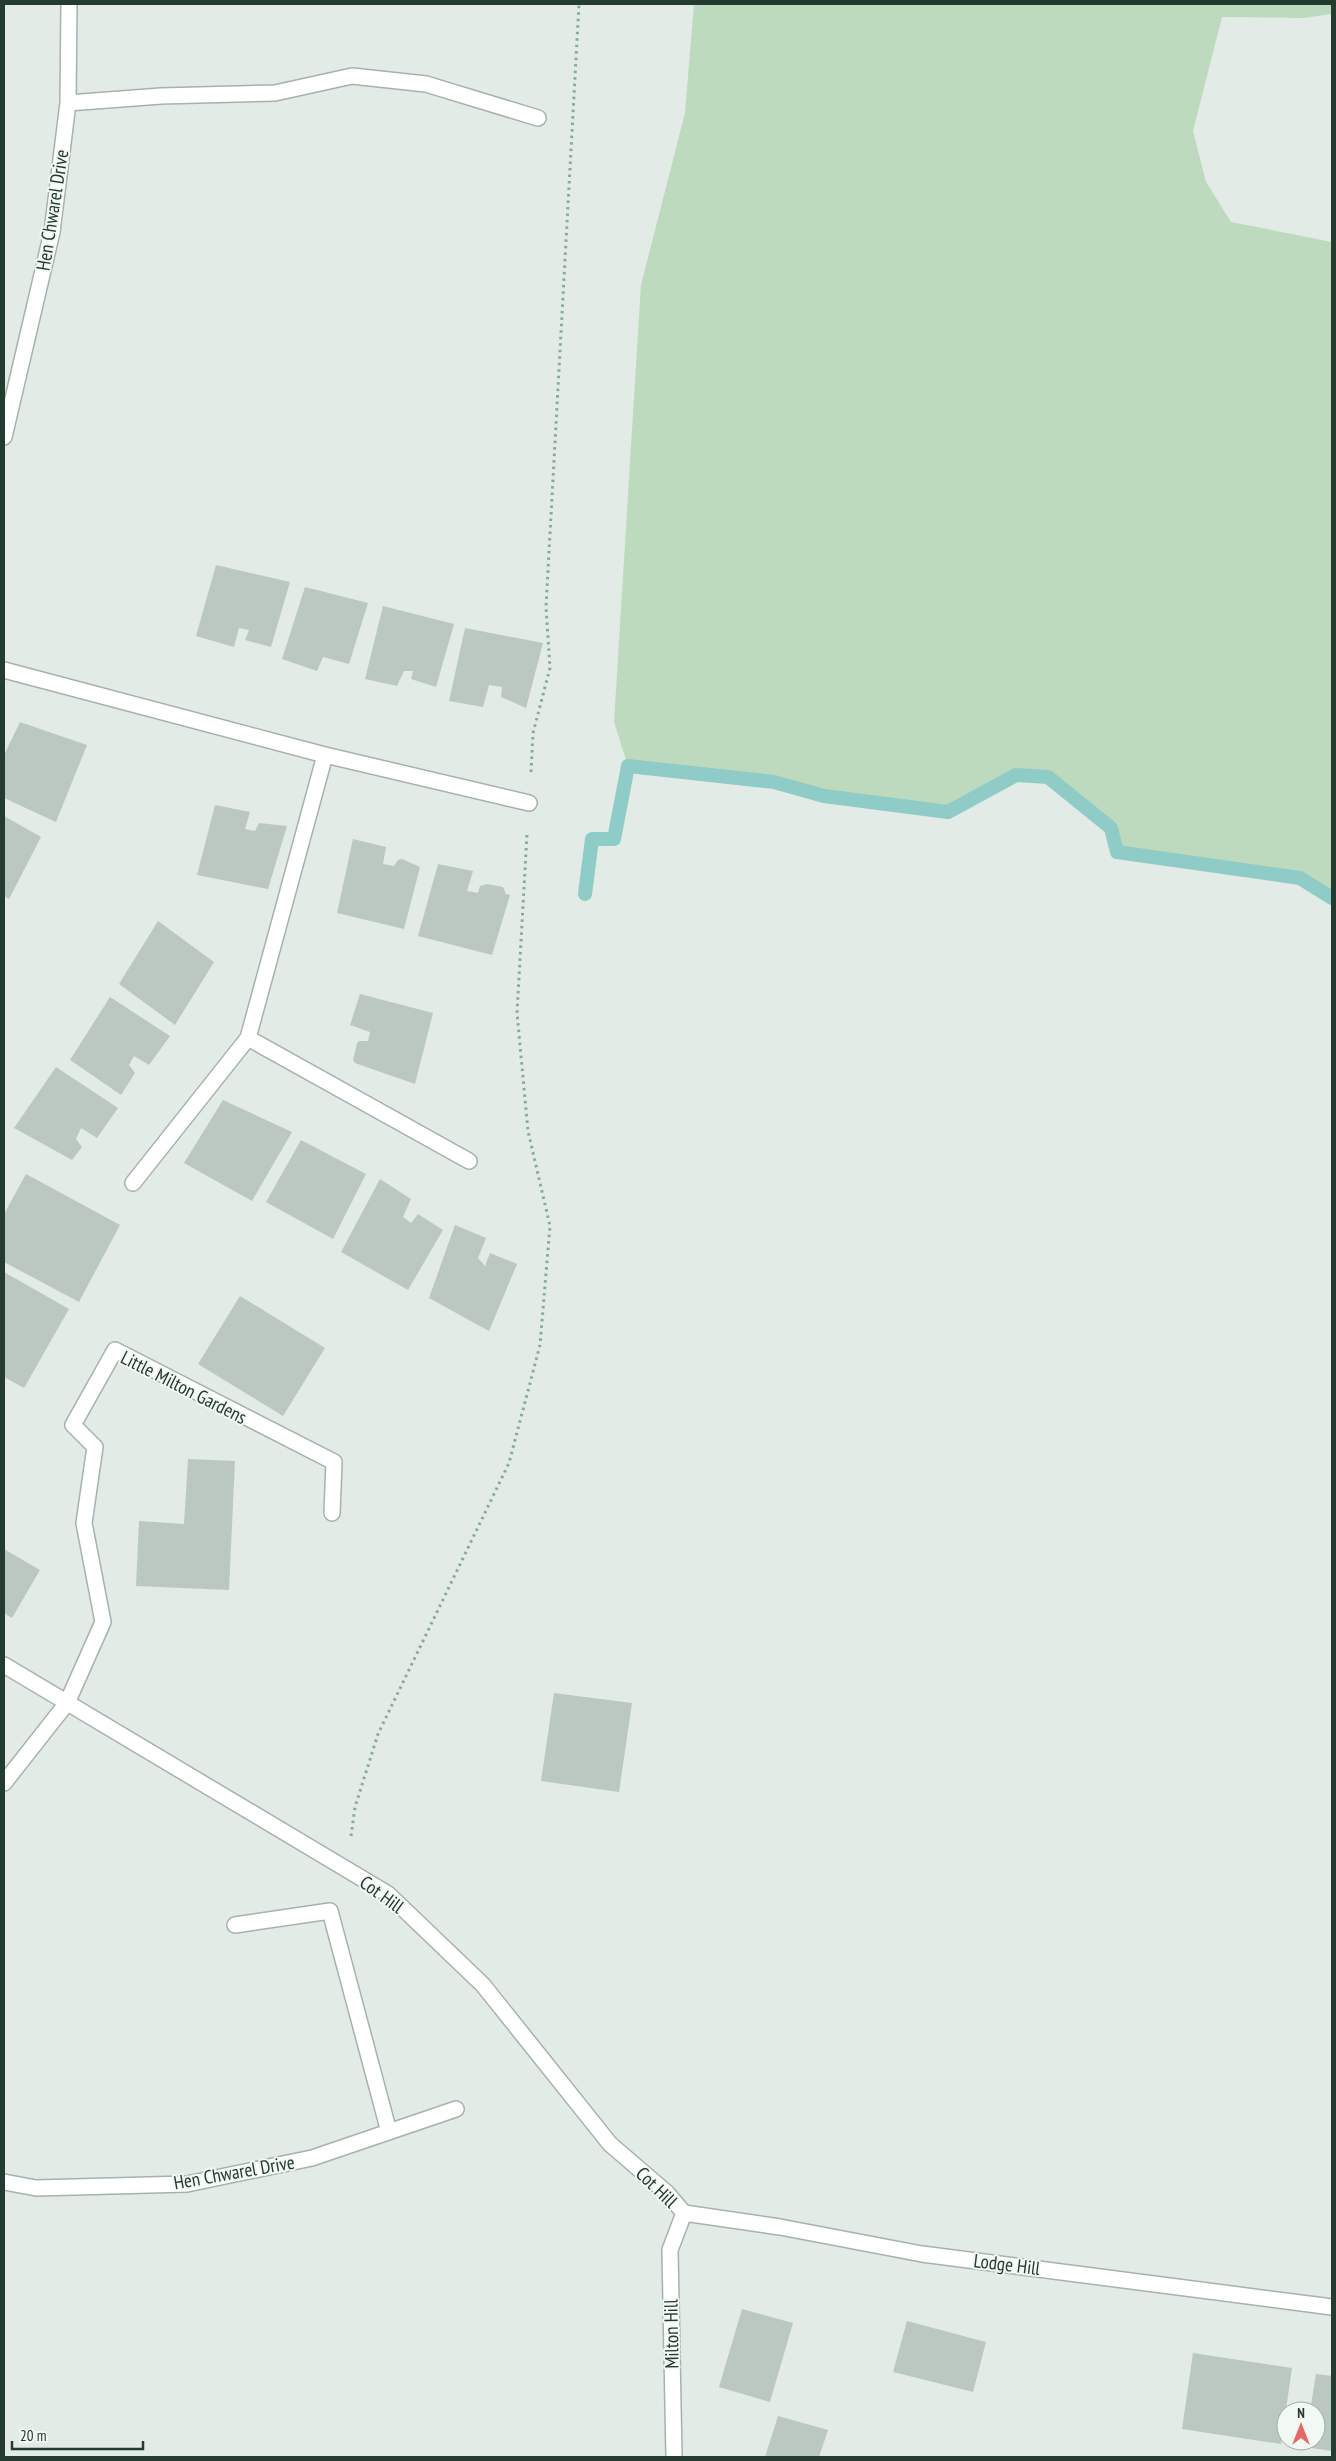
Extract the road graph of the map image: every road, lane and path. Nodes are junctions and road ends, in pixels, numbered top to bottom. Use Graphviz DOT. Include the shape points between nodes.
graph roads {
  1 [pos="68,4"];
  2 [pos="579,4"];
  3 [pos="68,103"];
  4 [pos="538,118"];
  5 [pos="6,412"];
  6 [pos="4,437"];
  7 [pos="4,670"];
  8 [pos="325,755"];
  9 [pos="529,803"];
  10 [pos="248,1038"];
  11 [pos="469,1161"];
  12 [pos="133,1183"];
  13 [pos="332,1514"];
  14 [pos="4,1665"];
  15 [pos="67,1703"];
  16 [pos="4,1783"];
  17 [pos="346,1870"];
  18 [pos="234,1925"];
  19 [pos="456,2109"];
  20 [pos="389,2132"];
  21 [pos="4,2182"];
  22 [pos="684,2213"];
  23 [pos="1332,2307"];
  24 [pos="674,2457"];
  1 -- 3 [label="street, Hen Chwarel Drive"];
  2 -- 9 [label="path" via="546,607 550,668 533,734"];
  3 -- 4 [label="street" via="161,96 275,93 352,76 426,84"];
  3 -- 5 [label="street, Hen Chwarel Drive" via="52,232"];
  5 -- 6 [label="street, Hen Chwarel Drive"];
  7 -- 8 [label="street"];
  8 -- 9 [label="street"];
  8 -- 10 [label="street"];
  9 -- 17 [label="path" via="517,1014 528,1131 550,1226 540,1345 509,1463 378,1734 355,1807"];
  10 -- 11 [label="street"];
  10 -- 12 [label="street"];
  13 -- 15 [label="street, Little Milton Gardens" via="334,1462 115,1350 73,1425 95,1447 84,1523 103,1622"];
  14 -- 15 [label="street, Cot Hill"];
  15 -- 16 [label="street"];
  15 -- 17 [label="street, Cot Hill"];
  17 -- 22 [label="street, Cot Hill" via="388,1894 483,1985 610,2144 667,2193"];
  18 -- 20 [label="street" via="330,1911"];
  19 -- 20 [label="street, Hen Chwarel Drive"];
  20 -- 21 [label="street, Hen Chwarel Drive" via="312,2158 187,2184 36,2188"];
  22 -- 23 [label="street, Lodge Hill" via="780,2227 922,2254"];
  22 -- 24 [label="street, Milton Hill" via="670,2250"];
}
